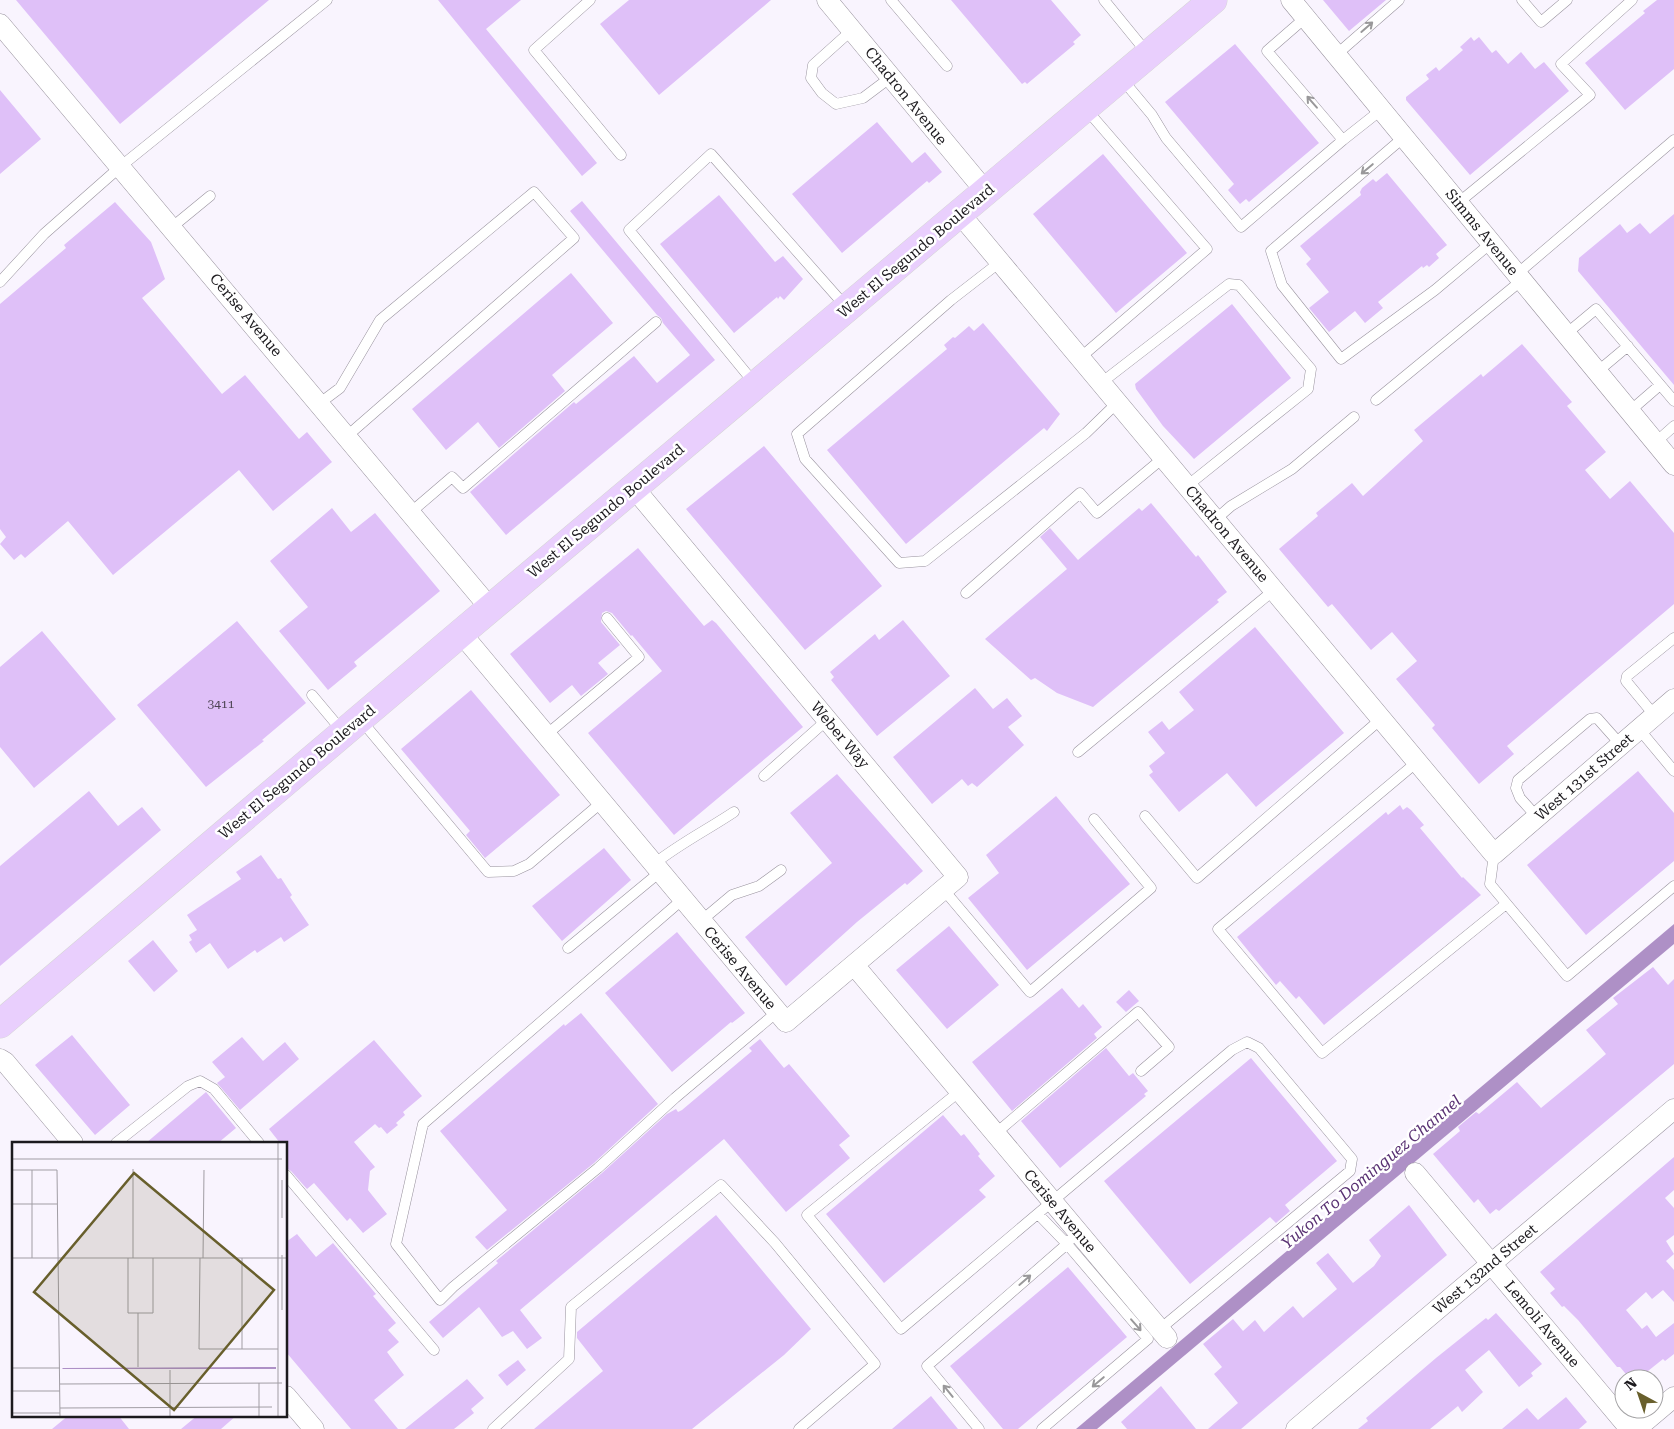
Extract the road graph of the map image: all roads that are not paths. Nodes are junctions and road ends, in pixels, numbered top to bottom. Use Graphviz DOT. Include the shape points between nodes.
graph roads {
  1 [pos="327,0"];
  2 [pos="590,0"];
  3 [pos="828,0"];
  4 [pos="891,0"];
  5 [pos="1104,0"];
  6 [pos="1213,0"];
  7 [pos="1291,0"];
  8 [pos="1399,0"];
  9 [pos="1522,0"];
  10 [pos="1567,0"];
  11 [pos="1632,0"];
  12 [pos="1306,18"];
  13 [pos="0,24"];
  14 [pos="852,30"];
  15 [pos="1149,55"];
  16 [pos="1336,55"];
  17 [pos="947,66"];
  18 [pos="891,77"];
  19 [pos="1121,78"];
  20 [pos="1086,108"];
  21 [pos="1381,110"];
  22 [pos="1404,137"];
  23 [pos="1343,140"];
  24 [pos="1674,140"];
  25 [pos="621,155"];
  26 [pos="120,166"];
  27 [pos="986,192"];
  28 [pos="210,196"];
  29 [pos="1458,203"];
  30 [pos="960,214"];
  31 [pos="172,228"];
  32 [pos="1491,243"];
  33 [pos="1000,262"];
  34 [pos="1519,277"];
  35 [pos="0,282"];
  36 [pos="848,308"];
  37 [pos="656,322"];
  38 [pos="1566,334"];
  39 [pos="1628,346"];
  40 [pos="1080,357"];
  41 [pos="1597,372"];
  42 [pos="1101,383"];
  43 [pos="756,385"];
  44 [pos="1660,385"];
  45 [pos="1376,400"];
  46 [pos="1674,401"];
  47 [pos="320,403"];
  48 [pos="1117,403"];
  49 [pos="1630,411"];
  50 [pos="1354,417"];
  51 [pos="1674,426"];
  52 [pos="346,437"];
  53 [pos="1656,442"];
  54 [pos="1163,458"];
  55 [pos="1674,465"];
  56 [pos="1187,486"];
  57 [pos="634,488"];
  58 [pos="410,513"];
  59 [pos="1215,520"];
  60 [pos="1274,590"];
  61 [pos="966,593"];
  62 [pos="490,608"];
  63 [pos="606,618"];
  64 [pos="460,633"];
  65 [pos="1674,638"];
  66 [pos="312,696"];
  67 [pos="1674,699"];
  68 [pos="1655,716"];
  69 [pos="1381,719"];
  70 [pos="827,720"];
  71 [pos="352,726"];
  72 [pos="1639,729"];
  73 [pos="546,735"];
  74 [pos="1622,744"];
  75 [pos="1078,752"];
  76 [pos="1417,762"];
  77 [pos="1674,771"];
  78 [pos="764,776"];
  79 [pos="602,802"];
  80 [pos="734,812"];
  81 [pos="1145,816"];
  82 [pos="1537,817"];
  83 [pos="1094,819"];
  84 [pos="1494,854"];
  85 [pos="657,868"];
  86 [pos="781,870"];
  87 [pos="1674,886"];
  88 [pos="943,889"];
  89 [pos="683,899"];
  90 [pos="1506,904"];
  91 [pos="701,921"];
  92 [pos="568,948"];
  93 [pos="854,965"];
  94 [pos="777,1012"];
  95 [pos="0,1024"];
  96 [pos="0,1059"];
  97 [pos="1141,1071"];
  98 [pos="960,1091"];
  99 [pos="1674,1110"];
  100 [pos="995,1134"];
  101 [pos="72,1142"];
  102 [pos="117,1142"];
  103 [pos="258,1142"];
  104 [pos="1415,1173"];
  105 [pos="288,1177"];
  106 [pos="1045,1208"];
  107 [pos="1073,1238"];
  108 [pos="1491,1264"];
  109 [pos="1164,1334"];
  110 [pos="434,1350"];
  111 [pos="1674,1397"];
  112 [pos="288,1398"];
  113 [pos="312,1428"];
  114 [pos="493,1429"];
  115 [pos="799,1429"];
  116 [pos="979,1429"];
  117 [pos="1042,1429"];
  118 [pos="1296,1429"];
  119 [pos="1630,1429"];
  120 [pos="1636,1429"];
  1 -- 26 [label="lane"];
  2 -- 25 [label="lane" via="534,50"];
  3 -- 14 [label="street, Chadron Avenue"];
  4 -- 17 [label="lane"];
  5 -- 15 [label="lane"];
  6 -- 15 [label="main road, West El Segundo Boulevard"];
  7 -- 12 [label="street, Simms Avenue"];
  16 -- 8 [label="lane, one-way"];
  9 -- 10 [label="lane" via="1541,22"];
  11 -- 29 [label="lane" via="1561,64 1590,95"];
  12 -- 16 [label="street, Simms Avenue"];
  23 -- 12 [label="lane, one-way" via="1267,51"];
  13 -- 26 [label="street, Cerise Avenue"];
  14 -- 18 [label="street, Chadron Avenue"];
  14 -- 18 [label="lane" via="813,65 811,78 822,93 836,104 863,98"];
  15 -- 19 [label="main road, West El Segundo Boulevard"];
  16 -- 21 [label="street, Simms Avenue"];
  18 -- 27 [label="street, Chadron Avenue"];
  19 -- 20 [label="main road, West El Segundo Boulevard"];
  19 -- 23 [label="lane" via="1152,115 1166,138 1241,227"];
  20 -- 27 [label="main road, West El Segundo Boulevard"];
  20 -- 40 [label="lane" via="1207,250"];
  21 -- 22 [label="street, Simms Avenue"];
  21 -- 23 [label="lane"];
  22 -- 29 [label="street, Simms Avenue"];
  22 -- 32 [label="lane, one-way" via="1271,251 1282,285 1341,359 1435,290"];
  24 -- 34 [label="lane"];
  26 -- 31 [label="street, Cerise Avenue"];
  26 -- 35 [label="lane" via="44,234"];
  27 -- 30 [label="main road, West El Segundo Boulevard"];
  28 -- 31 [label="lane"];
  29 -- 32 [label="street, Simms Avenue"];
  30 -- 33 [label="street, Chadron Avenue"];
  30 -- 36 [label="main road, West El Segundo Boulevard"];
  31 -- 47 [label="street, Cerise Avenue"];
  32 -- 34 [label="street, Simms Avenue"];
  33 -- 40 [label="street, Chadron Avenue"];
  33 -- 48 [label="lane" via="951,300 798,434 805,459 899,563 925,561 1086,433"];
  34 -- 38 [label="street, Simms Avenue"];
  34 -- 45 [label="lane"];
  36 -- 43 [label="main road, West El Segundo Boulevard"];
  36 -- 43 [label="lane" via="711,154 630,230"];
  37 -- 58 [label="lane" via="463,488 452,477"];
  38 -- 39 [label="lane" via="1596,309"];
  38 -- 41 [label="street, Simms Avenue"];
  39 -- 41 [label="lane"];
  39 -- 44 [label="lane"];
  40 -- 42 [label="street, Chadron Avenue"];
  41 -- 49 [label="street, Simms Avenue"];
  42 -- 48 [label="street, Chadron Avenue"];
  42 -- 56 [label="lane" via="1229,284 1239,285 1311,369 1308,389"];
  43 -- 57 [label="main road, West El Segundo Boulevard"];
  44 -- 46 [label="lane"];
  44 -- 49 [label="lane"];
  47 -- 52 [label="street, Cerise Avenue"];
  47 -- 52 [label="lane" via="340,388 380,320 534,192 574,238"];
  48 -- 54 [label="street, Chadron Avenue"];
  49 -- 53 [label="street, Simms Avenue"];
  50 -- 59 [label="lane" via="1292,469 1231,506"];
  51 -- 53 [label="lane"];
  52 -- 58 [label="street, Cerise Avenue"];
  53 -- 55 [label="street, Simms Avenue"];
  54 -- 56 [label="street, Chadron Avenue"];
  54 -- 61 [label="lane" via="1097,513 1080,493"];
  56 -- 59 [label="street, Chadron Avenue"];
  57 -- 62 [label="main road, West El Segundo Boulevard"];
  57 -- 70 [label="street, Weber Way"];
  58 -- 62 [label="street, Cerise Avenue"];
  59 -- 60 [label="street, Chadron Avenue"];
  60 -- 69 [label="street, Chadron Avenue"];
  60 -- 75 [label="lane"];
  62 -- 64 [label="main road, West El Segundo Boulevard"];
  63 -- 73 [label="lane" via="639,657"];
  64 -- 71 [label="main road, West El Segundo Boulevard"];
  64 -- 73 [label="street, Cerise Avenue"];
  65 -- 68 [label="lane" via="1626,681"];
  66 -- 71 [label="lane"];
  67 -- 68 [label="street, West 131st Street"];
  68 -- 72 [label="street, West 131st Street"];
  69 -- 76 [label="street, Chadron Avenue"];
  69 -- 81 [label="lane" via="1197,878"];
  70 -- 78 [label="lane"];
  70 -- 88 [label="street, Weber Way" via="958,877"];
  71 -- 79 [label="lane" via="488,872 514,871 529,864"];
  71 -- 95 [label="main road, West El Segundo Boulevard"];
  72 -- 74 [label="street, West 131st Street"];
  72 -- 77 [label="lane"];
  73 -- 79 [label="street, Cerise Avenue"];
  74 -- 82 [label="street, West 131st Street"];
  74 -- 82 [label="lane" via="1596,718 1590,718 1518,780 1516,788 1520,798"];
  76 -- 84 [label="street, Chadron Avenue"];
  76 -- 90 [label="lane" via="1218,928 1322,1052"];
  79 -- 85 [label="street, Cerise Avenue"];
  80 -- 85 [label="lane" via="678,845"];
  82 -- 84 [label="street, West 131st Street"];
  83 -- 88 [label="lane" via="1151,888 1030,992"];
  84 -- 90 [label="lane" via="1490,884"];
  85 -- 89 [label="street, Cerise Avenue"];
  85 -- 92 [label="lane"];
  86 -- 91 [label="lane" via="759,886 732,895"];
  87 -- 90 [label="lane" via="1567,976"];
  88 -- 93 [label="street, Weber Way"];
  89 -- 91 [label="street, Cerise Avenue"];
  89 -- 94 [label="lane" via="423,1124 396,1244 440,1300"];
  91 -- 94 [label="street, Cerise Avenue"];
  93 -- 94 [label="street, Cerise Avenue" via="786,1022"];
  93 -- 98 [label="street, Cerise Avenue"];
  96 -- 101 [label="street"];
  97 -- 100 [label="lane" via="1169,1047 1138,1012"];
  98 -- 100 [label="street, Cerise Avenue"];
  98 -- 106 [label="lane" via="807,1215 901,1329"];
  99 -- 108 [label="street, West 132nd Street"];
  100 -- 106 [label="street, Cerise Avenue"];
  102 -- 103 [label="lane" via="188,1086 200,1081 214,1089"];
  104 -- 108 [label="street, Lemoli Avenue"];
  105 -- 110 [label="lane"];
  106 -- 107 [label="street, Cerise Avenue"];
  106 -- 109 [label="lane" via="1232,1050 1247,1042 1259,1048 1352,1159 1350,1171"];
  107 -- 109 [label="street, Cerise Avenue"];
  116 -- 107 [label="lane, one-way" via="927,1366"];
  107 -- 117 [label="lane, one-way" via="1148,1339"];
  108 -- 118 [label="street, West 132nd Street"];
  108 -- 119 [label="street, Lemoli Avenue"];
  111 -- 120 [label="street"];
  112 -- 113 [label="street"];
  114 -- 115 [label="lane" via="569,1359 571,1307 721,1185 875,1364"];
}
